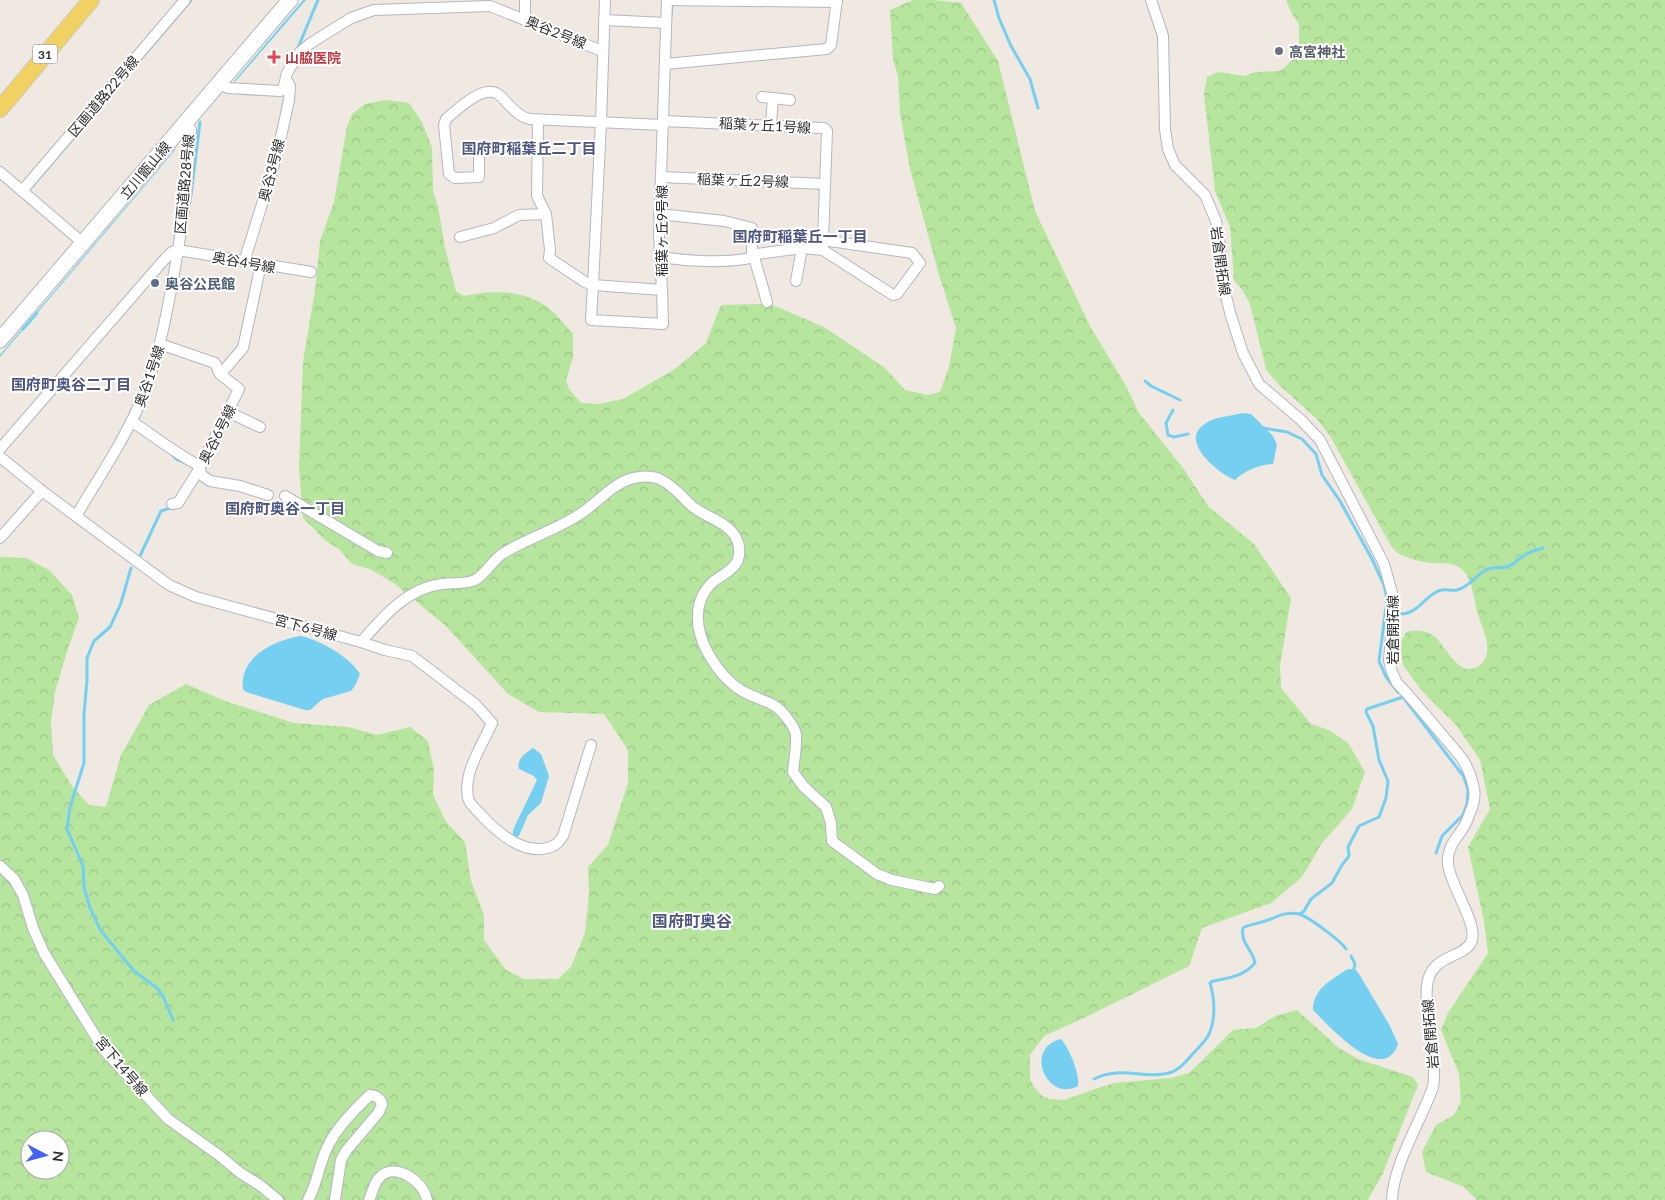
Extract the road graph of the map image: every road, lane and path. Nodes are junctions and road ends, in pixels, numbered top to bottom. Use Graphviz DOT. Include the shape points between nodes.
graph roads {
  1 [pos="185,0"];
  2 [pos="290,0"];
  3 [pos="526,0"];
  4 [pos="605,0"];
  5 [pos="667,0"];
  6 [pos="1151,0"];
  7 [pos="88,1"];
  8 [pos="719,1"];
  9 [pos="837,1"];
  10 [pos="525,20"];
  11 [pos="604,20"];
  12 [pos="666,23"];
  13 [pos="602,51"];
  14 [pos="665,64"];
  15 [pos="286,78"];
  16 [pos="219,84"];
  17 [pos="790,100"];
  18 [pos="0,109"];
  19 [pos="538,120"];
  20 [pos="186,122"];
  21 [pos="601,122"];
  22 [pos="663,123"];
  23 [pos="771,125"];
  24 [pos="479,148"];
  25 [pos="0,172"];
  26 [pos="661,177"];
  27 [pos="825,184"];
  28 [pos="22,191"];
  29 [pos="546,214"];
  30 [pos="659,214"];
  31 [pos="460,237"];
  32 [pos="83,243"];
  33 [pos="823,245"];
  34 [pos="802,248"];
  35 [pos="178,250"];
  36 [pos="660,257"];
  37 [pos="754,257"];
  38 [pos="244,262"];
  39 [pos="260,264"];
  40 [pos="311,272"];
  41 [pos="796,280"];
  42 [pos="593,285"];
  43 [pos="662,290"];
  44 [pos="767,302"];
  45 [pos="0,340"];
  46 [pos="160,344"];
  47 [pos="218,371"];
  48 [pos="228,412"];
  49 [pos="131,421"];
  50 [pos="260,427"];
  51 [pos="0,449"];
  52 [pos="0,457"];
  53 [pos="200,466"];
  54 [pos="42,491"];
  55 [pos="268,495"];
  56 [pos="286,496"];
  57 [pos="172,504"];
  58 [pos="76,516"];
  59 [pos="0,521"];
  60 [pos="9,528"];
  61 [pos="0,538"];
  62 [pos="387,553"];
  63 [pos="361,642"];
  64 [pos="591,745"];
  65 [pos="0,866"];
  66 [pos="939,886"];
  67 [pos="278,1200"];
  68 [pos="308,1200"];
  69 [pos="335,1200"];
  70 [pos="369,1200"];
  71 [pos="426,1200"];
  72 [pos="1392,1200"];
  1 -- 28 [label="street, 区画道路22号線"];
  2 -- 16 [label="street, 立川甑山線"];
  3 -- 10 [label="street"];
  4 -- 11 [label="street"];
  5 -- 8 [label="street"];
  5 -- 12 [label="street, 稲葉ヶ丘9号線"];
  6 -- 72 [label="street, 岩倉開拓線" via="1163,36 1168,149 1175,165 1205,196 1216,221 1222,281 1243,353 1259,384 1320,440 1384,564 1390,582 1394,600 1389,660 1392,672 1397,683 1464,761 1474,790 1474,803 1467,822 1451,845 1448,856 1452,881 1473,932 1472,942 1443,960 1429,975 1427,1007 1434,1085 1399,1169"];
  7 -- 18 [label="main road, 31"];
  8 -- 9 [label="street"];
  9 -- 14 [label="street" via="831,45 827,49"];
  10 -- 13 [label="street, 奥谷2号線"];
  10 -- 15 [label="street, 奥谷2号線" via="490,6 368,12 351,18 311,43 300,52"];
  11 -- 12 [label="street"];
  11 -- 13 [label="street"];
  12 -- 14 [label="street, 稲葉ヶ丘9号線"];
  13 -- 21 [label="street"];
  14 -- 22 [label="street, 稲葉ヶ丘9号線"];
  15 -- 16 [label="street, 奥谷2号線" via="280,91 228,88"];
  15 -- 38 [label="street, 奥谷3号線" via="290,86 289,100 282,132"];
  16 -- 20 [label="street, 立川甑山線"];
  17 -- 23 [label="street" via="767,97"];
  19 -- 21 [label="street, 稲葉ヶ丘1号線"];
  19 -- 24 [label="street, 稲葉ヶ丘1号線" via="523,118 495,92 478,94 446,119 449,174 456,178 479,177"];
  19 -- 29 [label="street" via="537,196"];
  20 -- 32 [label="street, 立川甑山線"];
  20 -- 35 [label="street, 区画道路28号線" via="191,130"];
  21 -- 22 [label="street, 稲葉ヶ丘1号線"];
  21 -- 42 [label="street"];
  22 -- 23 [label="street, 稲葉ヶ丘1号線"];
  22 -- 26 [label="street, 稲葉ヶ丘9号線"];
  23 -- 27 [label="street, 稲葉ヶ丘1号線" via="824,128"];
  25 -- 28 [label="street"];
  26 -- 27 [label="street, 稲葉ヶ丘2号線"];
  26 -- 30 [label="street, 稲葉ヶ丘9号線"];
  27 -- 33 [label="street, 稲葉ヶ丘1号線"];
  28 -- 32 [label="street"];
  29 -- 31 [label="street" via="519,215 494,228"];
  29 -- 42 [label="street" via="549,258"];
  30 -- 36 [label="street, 稲葉ヶ丘9号線"];
  30 -- 37 [label="street" via="724,221 752,228"];
  32 -- 45 [label="street, 立川甑山線"];
  33 -- 33 [label="street" via="912,253 920,264 893,295"];
  33 -- 34 [label="street"];
  34 -- 37 [label="street"];
  34 -- 41 [label="street"];
  35 -- 38 [label="street, 奥谷4号線"];
  35 -- 46 [label="street, 奥谷1号線"];
  35 -- 51 [label="street, 区画道路28号線" via="163,261"];
  36 -- 37 [label="street" via="698,261"];
  36 -- 43 [label="street, 稲葉ヶ丘9号線"];
  37 -- 44 [label="street"];
  38 -- 39 [label="street, 奥谷4号線"];
  39 -- 40 [label="street, 奥谷4号線"];
  39 -- 47 [label="street" via="243,348 225,369"];
  42 -- 43 [label="street, 稲葉ヶ丘9号線"];
  42 -- 43 [label="street" via="591,320 663,324"];
  46 -- 47 [label="street, 奥谷6号線" via="215,363"];
  46 -- 49 [label="street, 奥谷1号線" via="141,402"];
  47 -- 48 [label="street, 奥谷6号線" via="240,389"];
  48 -- 50 [label="street"];
  48 -- 53 [label="street, 奥谷6号線"];
  49 -- 53 [label="street"];
  49 -- 58 [label="street, 奥谷1号線"];
  52 -- 54 [label="street, 宮下6号線"];
  53 -- 55 [label="street" via="205,479"];
  53 -- 57 [label="street, 奥谷6号線" via="178,503"];
  54 -- 58 [label="street, 宮下6号線"];
  54 -- 60 [label="street"];
  56 -- 62 [label="street" via="378,551"];
  58 -- 63 [label="street, 宮下6号線" via="169,585 196,597"];
  59 -- 60 [label="street"];
  60 -- 61 [label="street"];
  63 -- 64 [label="street, 宮下6号線" via="412,656 476,705 492,723 467,783 468,800 492,826 516,844 538,849 556,844 563,836"];
  63 -- 66 [label="street" via="400,601 427,587 477,579 501,555 582,513 627,479 653,476 663,480 694,508 730,529 737,539 738,561 703,594 698,608 698,629 708,653 727,680 781,709 792,724 796,736 793,772 826,807 832,841 878,874 899,882"];
  65 -- 67 [label="street, 宮下14号線" via="14,879 44,953 104,1050 168,1119"];
  68 -- 69 [label="street" via="328,1145 339,1128 370,1096 376,1096 382,1104 379,1112 340,1160"];
  70 -- 71 [label="street" via="378,1179 387,1173 398,1173 408,1175 420,1184"];
}
